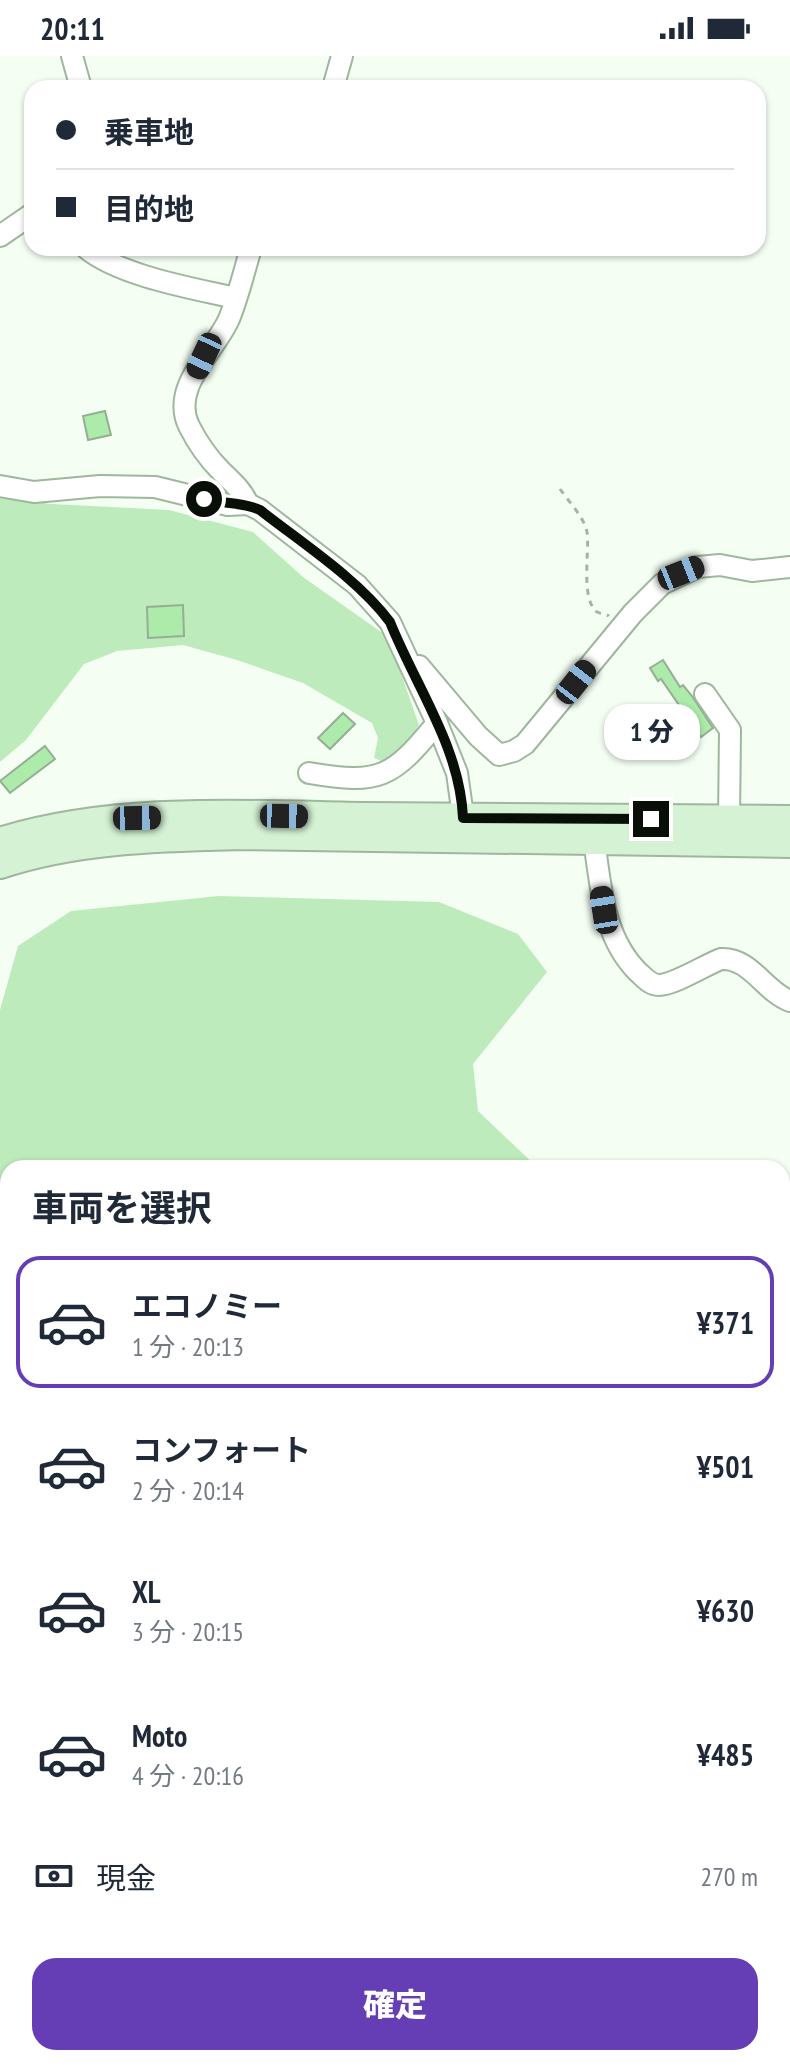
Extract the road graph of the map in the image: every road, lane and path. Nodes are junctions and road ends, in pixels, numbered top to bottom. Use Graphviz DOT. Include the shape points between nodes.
graph roads {
  1 [pos="72,56"];
  2 [pos="342,56"];
  3 [pos="79,80"];
  4 [pos="335,80"];
  5 [pos="24,220"];
  6 [pos="0,236"];
  7 [pos="99,256"];
  8 [pos="248,256"];
  9 [pos="235,298"];
  10 [pos="0,486"];
  11 [pos="560,489"];
  12 [pos="248,504"];
  13 [pos="790,567"];
  14 [pos="633,613"];
  15 [pos="405,657"];
  16 [pos="705,694"];
  17 [pos="437,723"];
  18 [pos="309,773"];
  19 [pos="729,820"];
  20 [pos="790,820"];
  21 [pos="464,828"];
  22 [pos="594,840"];
  23 [pos="0,842"];
  24 [pos="790,843"];
  25 [pos="0,864"];
  26 [pos="790,1001"];
  1 -- 3 [label="street"];
  2 -- 4 [label="street"];
  5 -- 6 [label="street"];
  7 -- 9 [label="street" via="146,276"];
  8 -- 9 [label="street"];
  9 -- 12 [label="street" via="184,407 204,451"];
  10 -- 12 [label="street" via="34,492 155,487 228,505"];
  11 -- 14 [label="path" via="587,532 592,604 609,616"];
  12 -- 15 [label="street" via="357,585 390,622"];
  13 -- 14 [label="street" via="698,567 662,584"];
  14 -- 15 [label="street" via="525,744 499,755 413,658"];
  15 -- 17 [label="street"];
  16 -- 19 [label="street" via="730,730"];
  17 -- 18 [label="street" via="404,762 374,778"];
  17 -- 21 [label="street" via="457,773"];
  19 -- 20 [label="street"];
  19 -- 21 [label="street"];
  21 -- 22 [label="street"];
  21 -- 23 [label="street" via="254,815 137,818 66,826"];
  21 -- 25 [label="street" via="159,837 73,847"];
  22 -- 24 [label="street"];
  22 -- 26 [label="street" via="604,910 616,942 649,983 670,983 730,958"];
}
